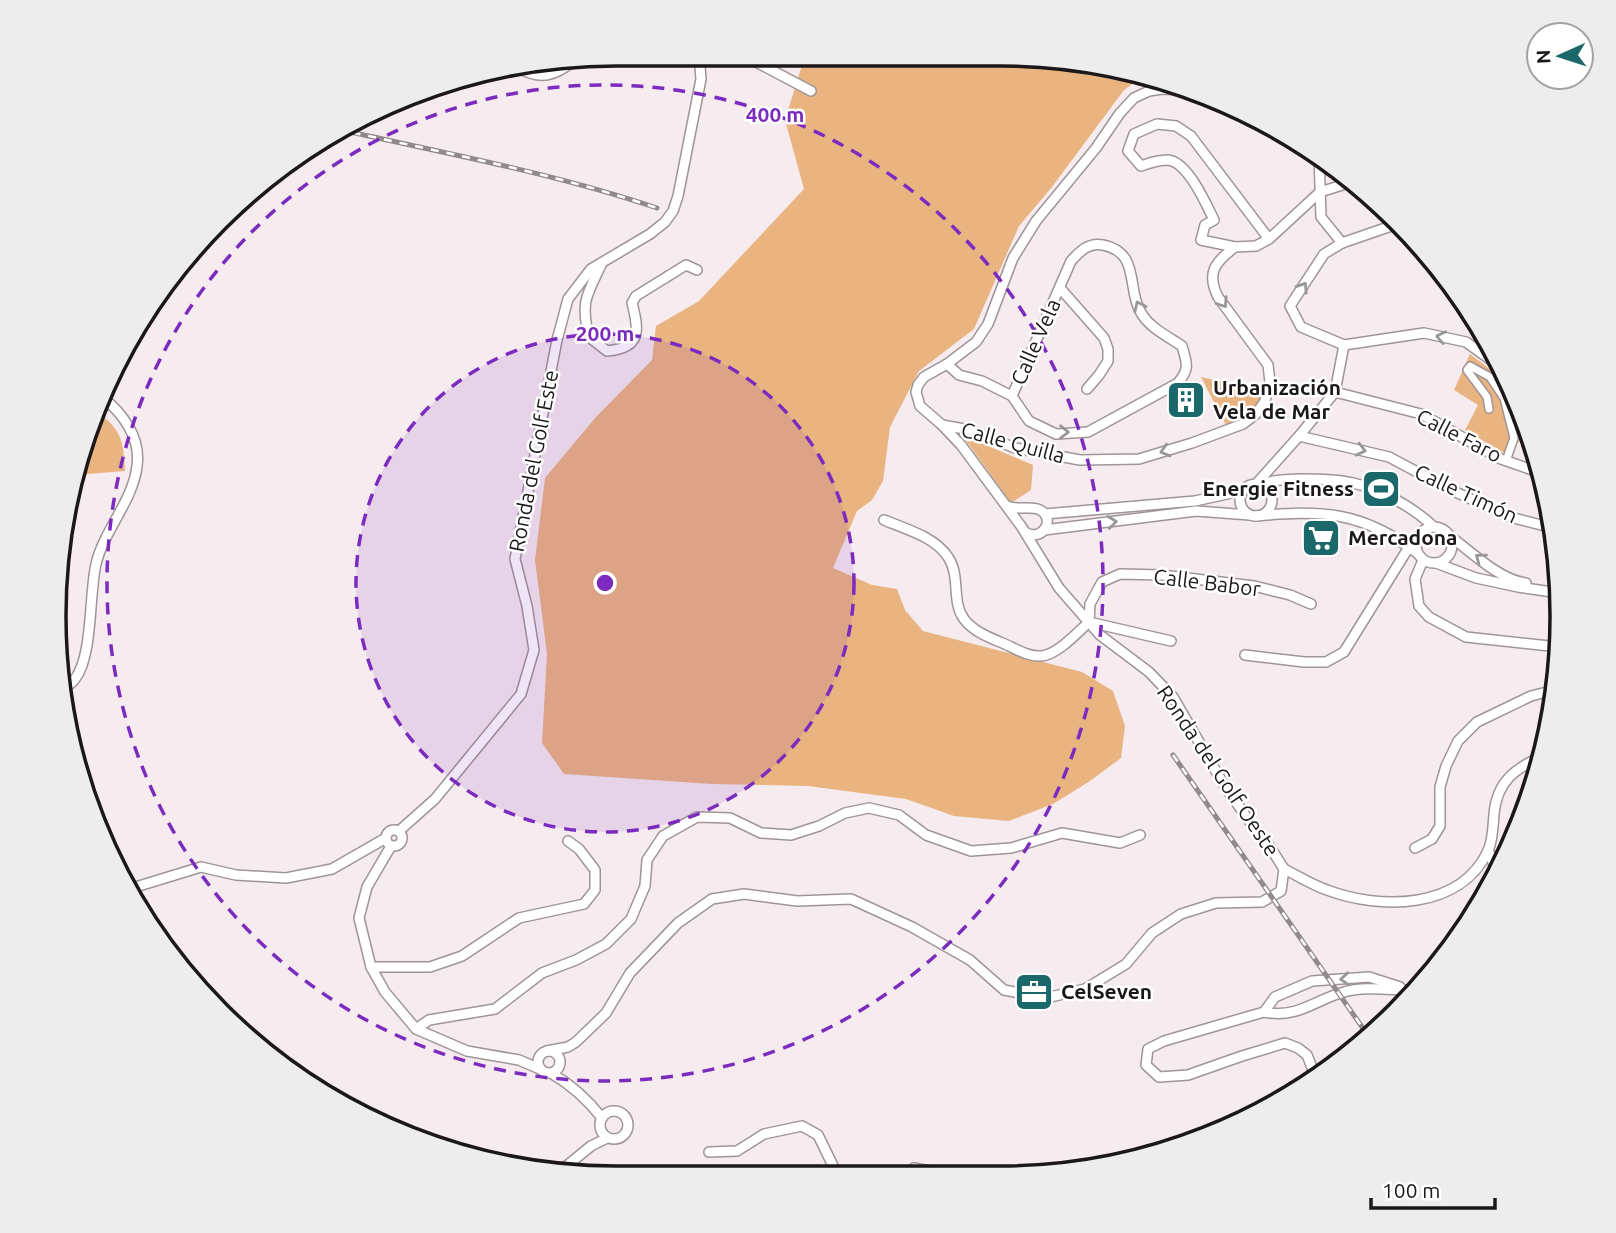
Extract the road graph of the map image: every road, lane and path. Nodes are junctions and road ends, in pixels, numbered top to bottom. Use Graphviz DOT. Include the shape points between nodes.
graph roads {
  1 [pos="700,66"];
  2 [pos="764,66"];
  3 [pos="554,70"];
  4 [pos="560,70"];
  5 [pos="531,73"];
  6 [pos="554,74"];
  7 [pos="1157,90"];
  8 [pos="811,91"];
  9 [pos="1320,170"];
  10 [pos="1341,186"];
  11 [pos="1320,192"];
  12 [pos="1388,228"];
  13 [pos="1269,239"];
  14 [pos="1342,243"];
  15 [pos="1235,247"];
  16 [pos="603,262"];
  17 [pos="697,270"];
  18 [pos="1060,288"];
  19 [pos="1344,345"];
  20 [pos="1482,354"];
  21 [pos="947,364"];
  22 [pos="1087,389"];
  23 [pos="1335,392"];
  24 [pos="1012,396"];
  25 [pos="109,404"];
  26 [pos="1489,409"];
  27 [pos="942,425"];
  28 [pos="1299,436"];
  29 [pos="1506,461"];
  30 [pos="1529,469"];
  31 [pos="1259,484"];
  32 [pos="1241,491"];
  33 [pos="1005,506"];
  34 [pos="1030,509"];
  35 [pos="1045,514"];
  36 [pos="1253,516"];
  37 [pos="884,520"];
  38 [pos="1542,525"];
  39 [pos="1434,527"];
  40 [pos="1022,528"];
  41 [pos="1041,533"];
  42 [pos="1450,536"];
  43 [pos="1409,547"];
  44 [pos="1037,552"];
  45 [pos="1420,557"];
  46 [pos="1436,564"];
  47 [pos="1548,586"];
  48 [pos="1548,591"];
  49 [pos="1311,604"];
  50 [pos="1089,622"];
  51 [pos="1171,641"];
  52 [pos="1548,646"];
  53 [pos="1245,655"];
  54 [pos="71,684"];
  55 [pos="1544,693"];
  56 [pos="1530,762"];
  57 [pos="399,831"];
  58 [pos="1140,835"];
  59 [pos="568,841"];
  60 [pos="388,842"];
  61 [pos="1415,848"];
  62 [pos="1488,850"];
  63 [pos="1492,861"];
  64 [pos="1284,869"];
  65 [pos="137,886"];
  66 [pos="371,967"];
  67 [pos="1404,988"];
  68 [pos="1402,991"];
  69 [pos="1264,1012"];
  70 [pos="416,1029"];
  71 [pos="568,1047"];
  72 [pos="545,1052"];
  73 [pos="519,1060"];
  74 [pos="556,1068"];
  75 [pos="540,1069"];
  76 [pos="1312,1069"];
  77 [pos="605,1115"];
  78 [pos="600,1129"];
  79 [pos="607,1138"];
  80 [pos="591,1146"];
  81 [pos="709,1152"];
  82 [pos="569,1164"];
  83 [pos="833,1166"];
  1 -- 16 [label="street, Ronda del Golf Este" via="673,211 650,234"];
  2 -- 8 [label="street"];
  3 -- 6 [label="street"];
  4 -- 6 [label="street"];
  5 -- 6 [label="street"];
  7 -- 21 [label="street, Ronda del Golf Oeste" via="1134,98 1036,221 1013,258 988,324 976,342"];
  9 -- 11 [label="street"];
  10 -- 11 [label="street"];
  11 -- 13 [label="street"];
  11 -- 14 [label="street" via="1321,217"];
  12 -- 14 [label="street"];
  13 -- 15 [label="street" via="1256,247"];
  13 -- 15 [label="street" via="1191,136 1176,126 1157,124 1134,134 1128,151 1141,166 1168,160 1180,165 1199,191 1214,220 1205,226 1201,240"];
  19 -- 14 [label="street, one-way" via="1301,327 1290,306 1324,254"];
  15 -- 27 [label="street, Calle Quilla, one-way" via="1214,269 1212,286 1268,365 1270,382 1265,401 1243,424 1139,459 1080,460 1015,448 970,430"];
  16 -- 17 [label="street" via="584,309 589,337 607,351 634,340 638,327 632,303 636,296 686,265"];
  16 -- 57 [label="street, Ronda del Golf Este" via="591,269 568,299 515,559 534,650 521,694 435,799"];
  18 -- 22 [label="street, Calle Vela" via="1104,338 1108,349 1108,361"];
  18 -- 24 [label="street, Calle Vela"];
  24 -- 18 [label="street, Calle Vela, one-way" via="1029,421 1056,435 1088,432 1178,383 1185,374 1182,346 1144,317 1134,300 1129,264 1122,253 1095,243 1081,249 1070,261"];
  20 -- 19 [label="street, one-way" via="1466,342 1423,333"];
  19 -- 23 [label="street"];
  21 -- 24 [label="street, Calle Vela" via="959,375"];
  21 -- 27 [label="street, Ronda del Golf Oeste" via="924,377 916,393 920,406"];
  23 -- 28 [label="street"];
  23 -- 29 [label="street, Calle Faro" via="1421,414"];
  25 -- 54 [label="street" via="135,438 138,464 99,552 85,657"];
  26 -- 29 [label="street" via="1470,366 1490,377 1504,398 1514,438"];
  27 -- 33 [label="street, Ronda del Golf Oeste"];
  28 -- 31 [label="street"];
  28 -- 38 [label="street, Calle Timón, one-way" via="1389,457 1510,517"];
  29 -- 30 [label="street, Calle Faro"];
  31 -- 32 [label="street"];
  31 -- 36 [label="street" via="1270,492 1272,503 1266,513"];
  31 -- 39 [label="street" via="1315,479 1354,483 1393,498"];
  32 -- 35 [label="street" via="1195,501"];
  32 -- 36 [label="street" via="1242,510"];
  33 -- 34 [label="street"];
  33 -- 40 [label="street, Ronda del Golf Oeste"];
  34 -- 35 [label="street"];
  34 -- 40 [label="street" via="1021,518"];
  35 -- 41 [label="street" via="1047,522"];
  41 -- 36 [label="street, one-way" via="1196,511"];
  36 -- 43 [label="street" via="1312,512 1351,518"];
  37 -- 50 [label="street" via="939,546 955,572 964,619 982,634 1042,656 1065,645"];
  39 -- 42 [label="street"];
  39 -- 45 [label="street" via="1418,535"];
  40 -- 41 [label="street" via="1030,535"];
  40 -- 44 [label="street, Ronda del Golf Oeste"];
  41 -- 44 [label="street"];
  42 -- 46 [label="street" via="1451,554"];
  47 -- 42 [label="street, one-way" via="1519,582 1497,572"];
  43 -- 45 [label="street"];
  43 -- 53 [label="street" via="1343,652 1326,662"];
  44 -- 50 [label="street, Ronda del Golf Oeste" via="1059,589"];
  45 -- 46 [label="street"];
  45 -- 52 [label="street" via="1416,579 1419,606 1429,617 1466,636"];
  46 -- 48 [label="street" via="1476,578"];
  49 -- 50 [label="street, Calle Babor" via="1254,586 1120,574 1102,582 1090,604"];
  50 -- 51 [label="street"];
  50 -- 64 [label="street, Ronda del Golf Oeste" via="1172,697 1224,785"];
  55 -- 61 [label="street" via="1477,722 1458,741 1440,787 1440,825 1432,839"];
  56 -- 62 [label="street" via="1508,776 1498,793"];
  57 -- 60 [label="street" via="391,830"];
  57 -- 60 [label="street" via="402,841 398,845"];
  58 -- 70 [label="street" via="1120,844 1062,833 1011,848 971,851 926,835 899,815 869,808 791,835 761,833 730,818 697,817 663,836 647,860 645,886 631,919 606,944 542,972 495,1009 429,1020"];
  59 -- 66 [label="street" via="594,870 595,890 584,904 519,918 463,956 430,967"];
  60 -- 65 [label="street" via="332,869 286,878 201,867"];
  60 -- 66 [label="street" via="367,887 359,918"];
  62 -- 63 [label="street"];
  62 -- 64 [label="street" via="1475,871 1455,888 1399,903 1366,901 1327,890"];
  64 -- 71 [label="street" via="1281,891 1262,902 1216,904 1181,914 1152,933 1126,964 1085,989 1046,998 1004,990 970,960 851,899 797,901 744,894 712,899 678,923 630,973 606,1013"];
  66 -- 70 [label="street"];
  67 -- 69 [label="street, one-way" via="1368,977 1312,981 1275,997"];
  68 -- 69 [label="street" via="1344,992 1300,1010 1279,1015"];
  69 -- 76 [label="street" via="1164,1041 1148,1049 1146,1065 1159,1077 1188,1075 1285,1043 1307,1055"];
  70 -- 73 [label="street" via="467,1052"];
  71 -- 72 [label="street"];
  71 -- 74 [label="street"];
  72 -- 73 [label="street"];
  72 -- 74 [label="street" via="556,1054"];
  72 -- 75 [label="street" via="538,1058"];
  73 -- 75 [label="street"];
  74 -- 75 [label="street"];
  74 -- 77 [label="street" via="562,1080"];
  77 -- 78 [label="street"];
  77 -- 79 [label="street" via="615,1111 623,1115 628,1127 623,1136"];
  78 -- 79 [label="street"];
  78 -- 80 [label="street"];
  79 -- 80 [label="street"];
  80 -- 82 [label="street"];
  81 -- 83 [label="street" via="737,1152 764,1134 802,1126 818,1135"];
}
